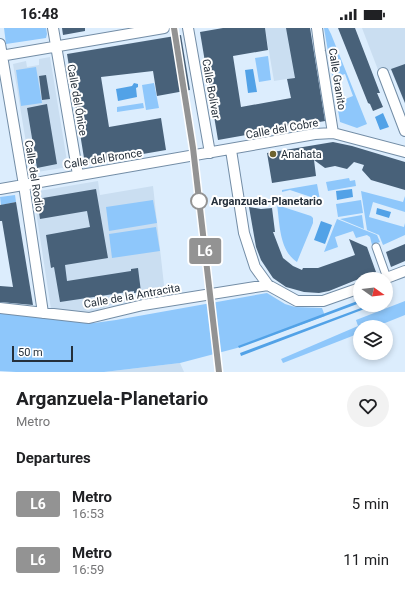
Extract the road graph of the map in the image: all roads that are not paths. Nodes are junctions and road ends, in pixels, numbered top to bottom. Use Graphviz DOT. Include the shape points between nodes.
graph roads {
  1 [pos="53,28"];
  2 [pos="164,28"];
  3 [pos="188,28"];
  4 [pos="317,28"];
  5 [pos="0,44"];
  6 [pos="56,46"];
  7 [pos="1,56"];
  8 [pos="383,73"];
  9 [pos="405,131"];
  10 [pos="333,133"];
  11 [pos="231,150"];
  12 [pos="405,152"];
  13 [pos="210,153"];
  14 [pos="78,175"];
  15 [pos="24,184"];
  16 [pos="0,189"];
  17 [pos="376,247"];
  18 [pos="405,271"];
  19 [pos="384,272"];
  20 [pos="393,275"];
  21 [pos="268,285"];
  22 [pos="353,290"];
  23 [pos="0,308"];
  24 [pos="43,313"];
  1 -- 6 [label="street, Calle del Ónice"];
  2 -- 6 [label="street"];
  3 -- 13 [label="street, Calle Bolívar"];
  4 -- 10 [label="street, Calle Granito"];
  5 -- 7 [label="street, Calle del Rodio"];
  6 -- 7 [label="street"];
  6 -- 14 [label="street, Calle del Ónice"];
  7 -- 15 [label="street, Calle del Rodio"];
  8 -- 9 [label="street"];
  10 -- 11 [label="street, Calle del Cobre"];
  10 -- 12 [label="street, Calle del Cobre"];
  11 -- 13 [label="street, Calle del Cobre"];
  11 -- 21 [label="street" via="244,233 256,267"];
  13 -- 14 [label="street, Calle del Bronce"];
  14 -- 15 [label="street, Calle del Bronce"];
  15 -- 16 [label="street, Calle del Bronce"];
  15 -- 24 [label="street, Calle del Rodio"];
  17 -- 19 [label="street"];
  18 -- 20 [label="street"];
  21 -- 22 [label="street" via="297,301 323,301"];
  21 -- 24 [label="street, Calle de la Antracita" via="143,305 89,318"];
  23 -- 24 [label="street, Calle de la Antracita"];
}
